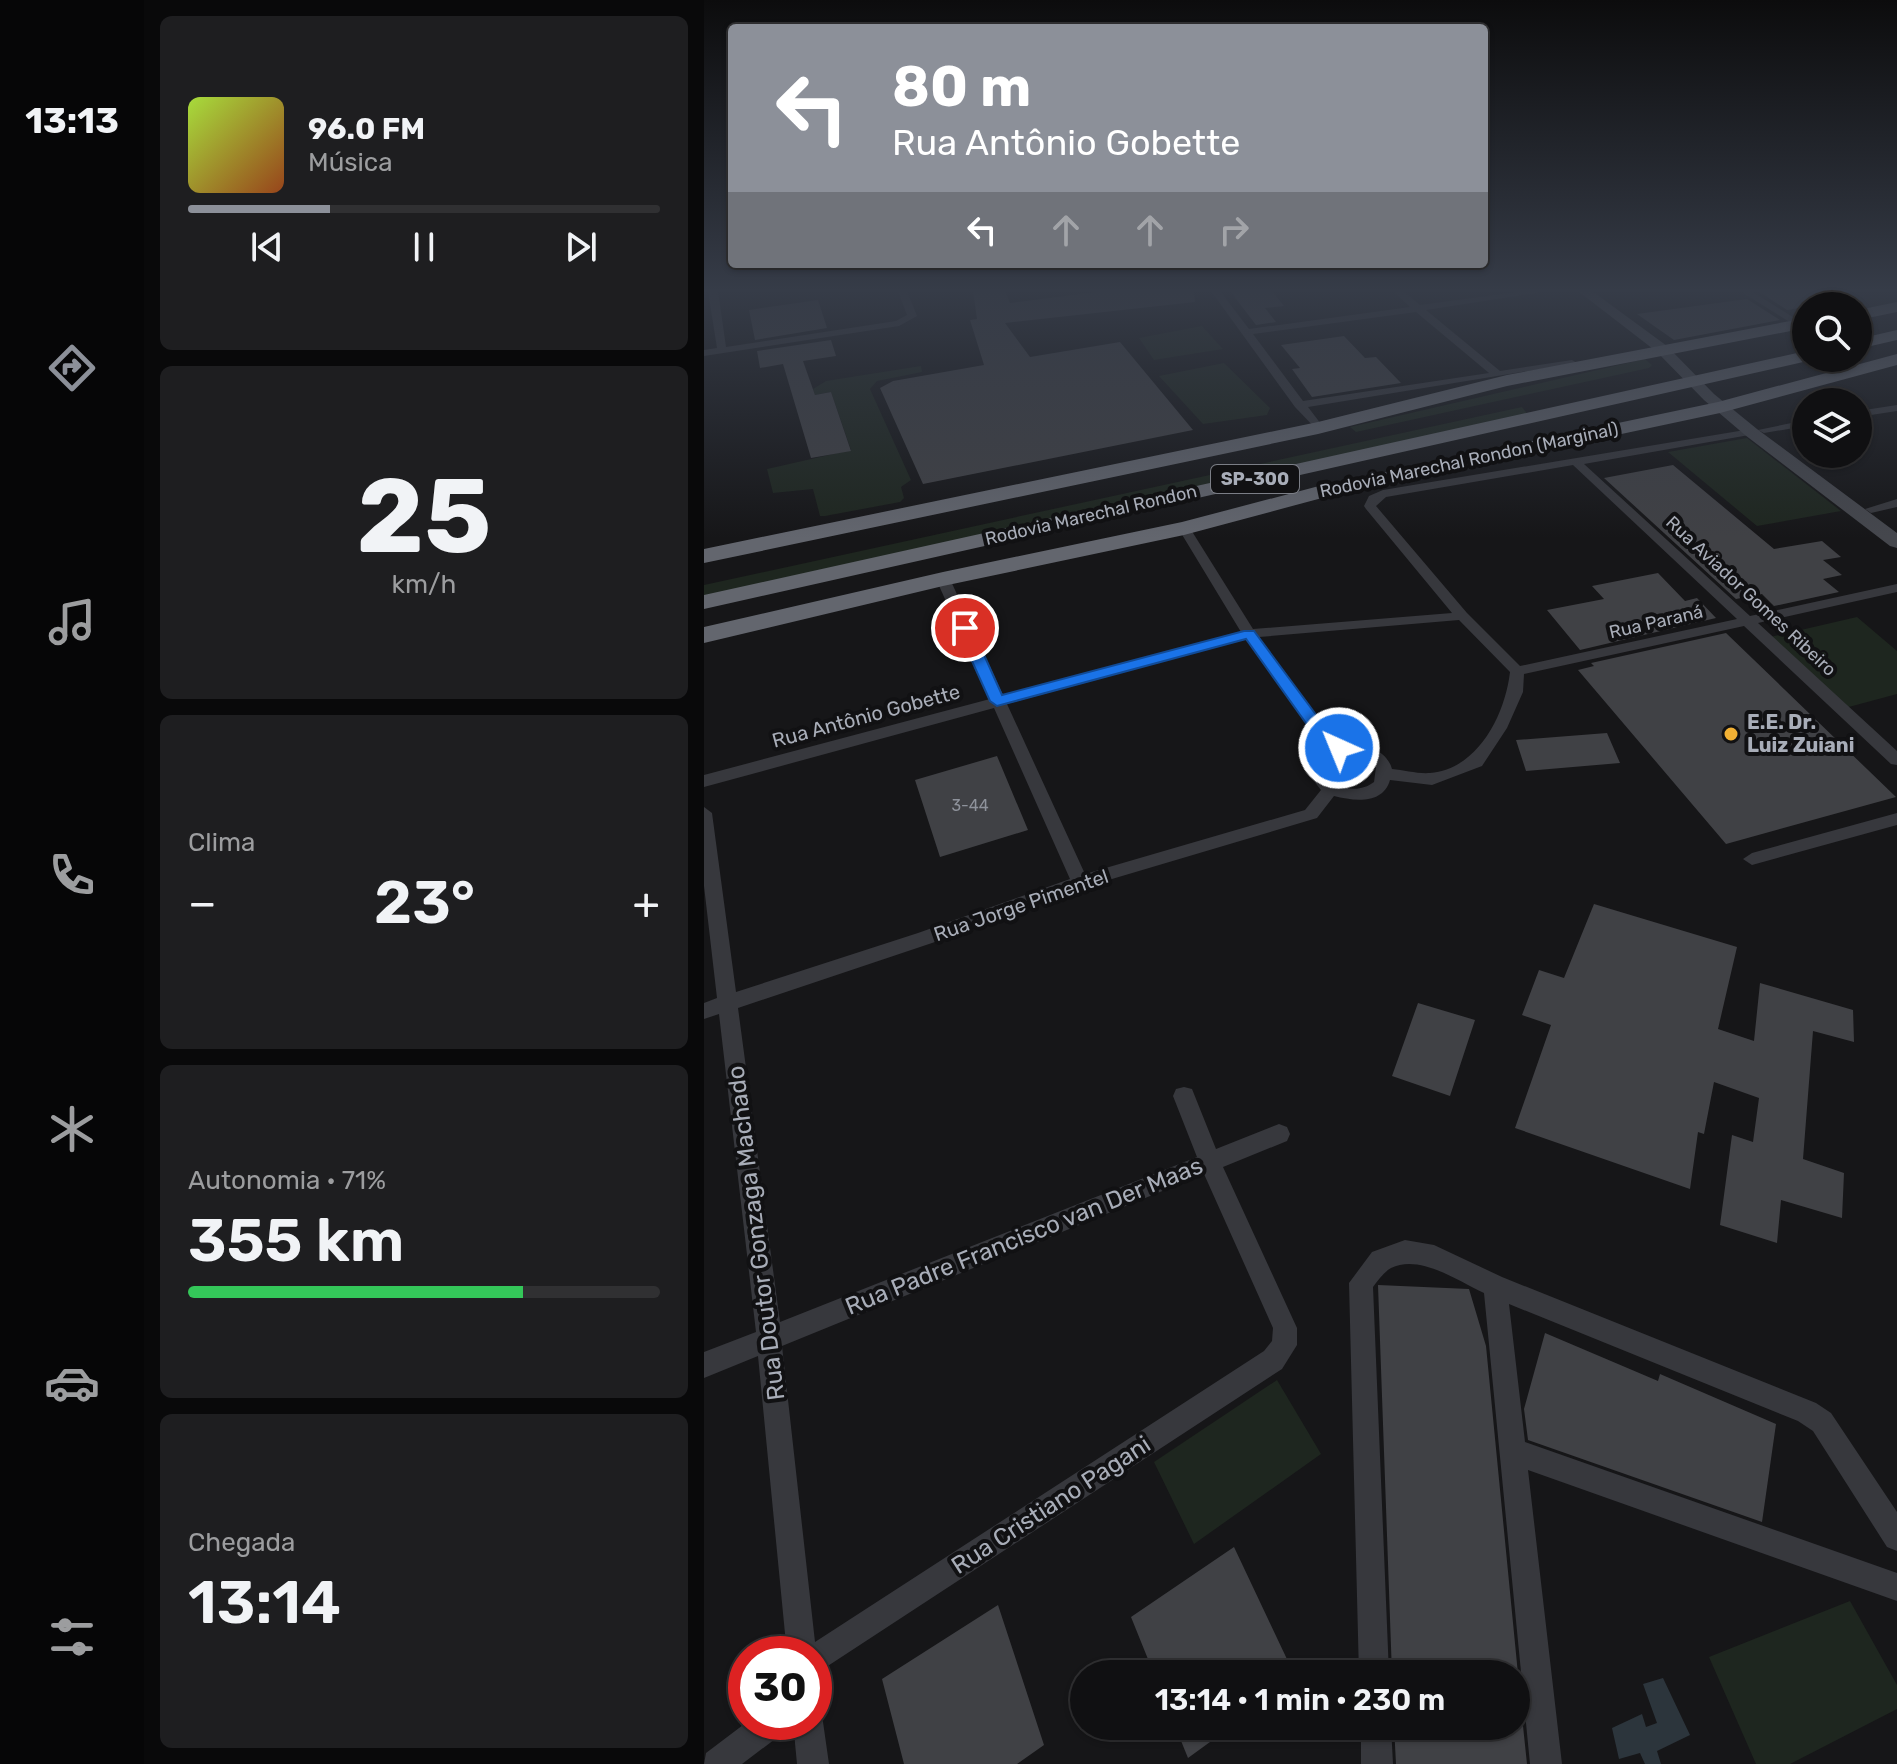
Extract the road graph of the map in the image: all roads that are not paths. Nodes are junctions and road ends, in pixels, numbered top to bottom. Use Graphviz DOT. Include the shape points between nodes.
graph roads {
  1 [pos="1277,373"];
  2 [pos="1511,373"];
  3 [pos="1551,373"];
  4 [pos="1614,373"];
  5 [pos="1694,373"];
  6 [pos="1728,373"];
  7 [pos="1877,373"];
  8 [pos="1498,375"];
  9 [pos="1721,400"];
  10 [pos="1299,405"];
  11 [pos="1897,408"];
  12 [pos="1872,412"];
  13 [pos="1792,425"];
  14 [pos="1318,428"];
  15 [pos="1757,431"];
  16 [pos="1577,463"];
  17 [pos="1897,503"];
  18 [pos="1370,506"];
  19 [pos="1262,507"];
  20 [pos="1871,509"];
  21 [pos="1184,528"];
  22 [pos="1897,528"];
  23 [pos="1897,542"];
  24 [pos="827,553"];
  25 [pos="704,556"];
  26 [pos="943,579"];
  27 [pos="1897,588"];
  28 [pos="704,602"];
  29 [pos="1462,616"];
  30 [pos="1747,620"];
  31 [pos="1249,634"];
  32 [pos="704,635"];
  33 [pos="1517,671"];
  34 [pos="997,701"];
  35 [pos="1334,750"];
  36 [pos="1897,760"];
  37 [pos="1385,774"];
  38 [pos="704,781"];
  39 [pos="1330,790"];
  40 [pos="704,813"];
  41 [pos="1897,819"];
  42 [pos="1752,859"];
  43 [pos="1080,882"];
  44 [pos="729,1002"];
  45 [pos="704,1011"];
  46 [pos="1184,1096"];
  47 [pos="1279,1134"];
  48 [pos="1210,1162"];
  49 [pos="1495,1286"];
  50 [pos="769,1337"];
  51 [pos="704,1365"];
  52 [pos="1513,1451"];
  53 [pos="1897,1537"];
  54 [pos="1897,1587"];
  55 [pos="800,1636"];
  56 [pos="832,1648"];
  57 [pos="1374,1660"];
  58 [pos="748,1740"];
  59 [pos="810,1740"];
  60 [pos="1376,1740"];
  61 [pos="717,1764"];
  62 [pos="813,1764"];
  63 [pos="1377,1764"];
  64 [pos="1546,1764"];
  1 -- 10 [label="street"];
  2 -- 8 [label="street"];
  3 -- 14 [label="highway"];
  4 -- 24 [label="highway, Rodovia Marechal Rondon / SP-300"];
  5 -- 9 [label="main road"];
  6 -- 28 [label="highway, Rodovia Marechal Rondon / SP-300"];
  7 -- 9 [label="highway, Rodovia Marechal Rondon (Marginal)"];
  8 -- 10 [label="street"];
  9 -- 15 [label="main road"];
  9 -- 19 [label="highway, Rodovia Marechal Rondon (Marginal)"];
  10 -- 14 [label="street"];
  11 -- 12 [label="street"];
  13 -- 15 [label="street"];
  14 -- 25 [label="highway"];
  15 -- 16 [label="street"];
  15 -- 20 [label="main road"];
  15 -- 23 [label="main road"];
  16 -- 18 [label="street" via="1383,494"];
  16 -- 30 [label="street, Rua Aviador Gomes Ribeiro"];
  17 -- 20 [label="street"];
  18 -- 19 [label="highway" via="1324,499"];
  18 -- 29 [label="street"];
  19 -- 21 [label="highway, Rodovia Marechal Rondon (Marginal)"];
  20 -- 22 [label="main road"];
  21 -- 26 [label="highway, Rodovia Marechal Rondon (Marginal)"];
  21 -- 31 [label="street"];
  26 -- 32 [label="highway, Rodovia Marechal Rondon (Marginal)"];
  26 -- 34 [label="street"];
  27 -- 30 [label="street, Rua Paraná"];
  29 -- 31 [label="street, Rua Antônio Gobette"];
  29 -- 33 [label="street"];
  30 -- 33 [label="street, Rua Paraná"];
  30 -- 36 [label="street, Rua Aviador Gomes Ribeiro"];
  31 -- 34 [label="street, Rua Antônio Gobette"];
  31 -- 35 [label="street"];
  33 -- 37 [label="street" via="1515,692 1499,728 1476,762 1432,779"];
  34 -- 38 [label="street, Rua Antônio Gobette"];
  34 -- 43 [label="street"];
  35 -- 37 [label="street" via="1370,752"];
  35 -- 39 [label="street" via="1321,757 1315,770"];
  37 -- 39 [label="street" via="1365,793"];
  39 -- 43 [label="street, Rua Jorge Pimentel" via="1311,814"];
  40 -- 44 [label="street, Rua Doutor Gonzaga Machado"];
  41 -- 42 [label="street"];
  43 -- 44 [label="street, Rua Jorge Pimentel"];
  44 -- 45 [label="street, Rua Jorge Pimentel"];
  44 -- 50 [label="street, Rua Doutor Gonzaga Machado"];
  46 -- 48 [label="street"];
  47 -- 48 [label="street, Rua Padre Francisco van Der Maas"];
  48 -- 50 [label="street, Rua Padre Francisco van Der Maas"];
  48 -- 56 [label="street, Rua Cristiano Pagani" via="1285,1328 1284,1345 1273,1360"];
  49 -- 52 [label="street"];
  49 -- 53 [label="street" via="1807,1412 1822,1422"];
  49 -- 57 [label="street" via="1434,1257 1405,1252 1380,1260 1361,1283"];
  50 -- 51 [label="street"];
  50 -- 55 [label="street, Rua Doutor Gonzaga Machado"];
  52 -- 54 [label="street"];
  52 -- 64 [label="street"];
  58 -- 61 [label="street"];
  59 -- 62 [label="street"];
  60 -- 63 [label="street"];
}
